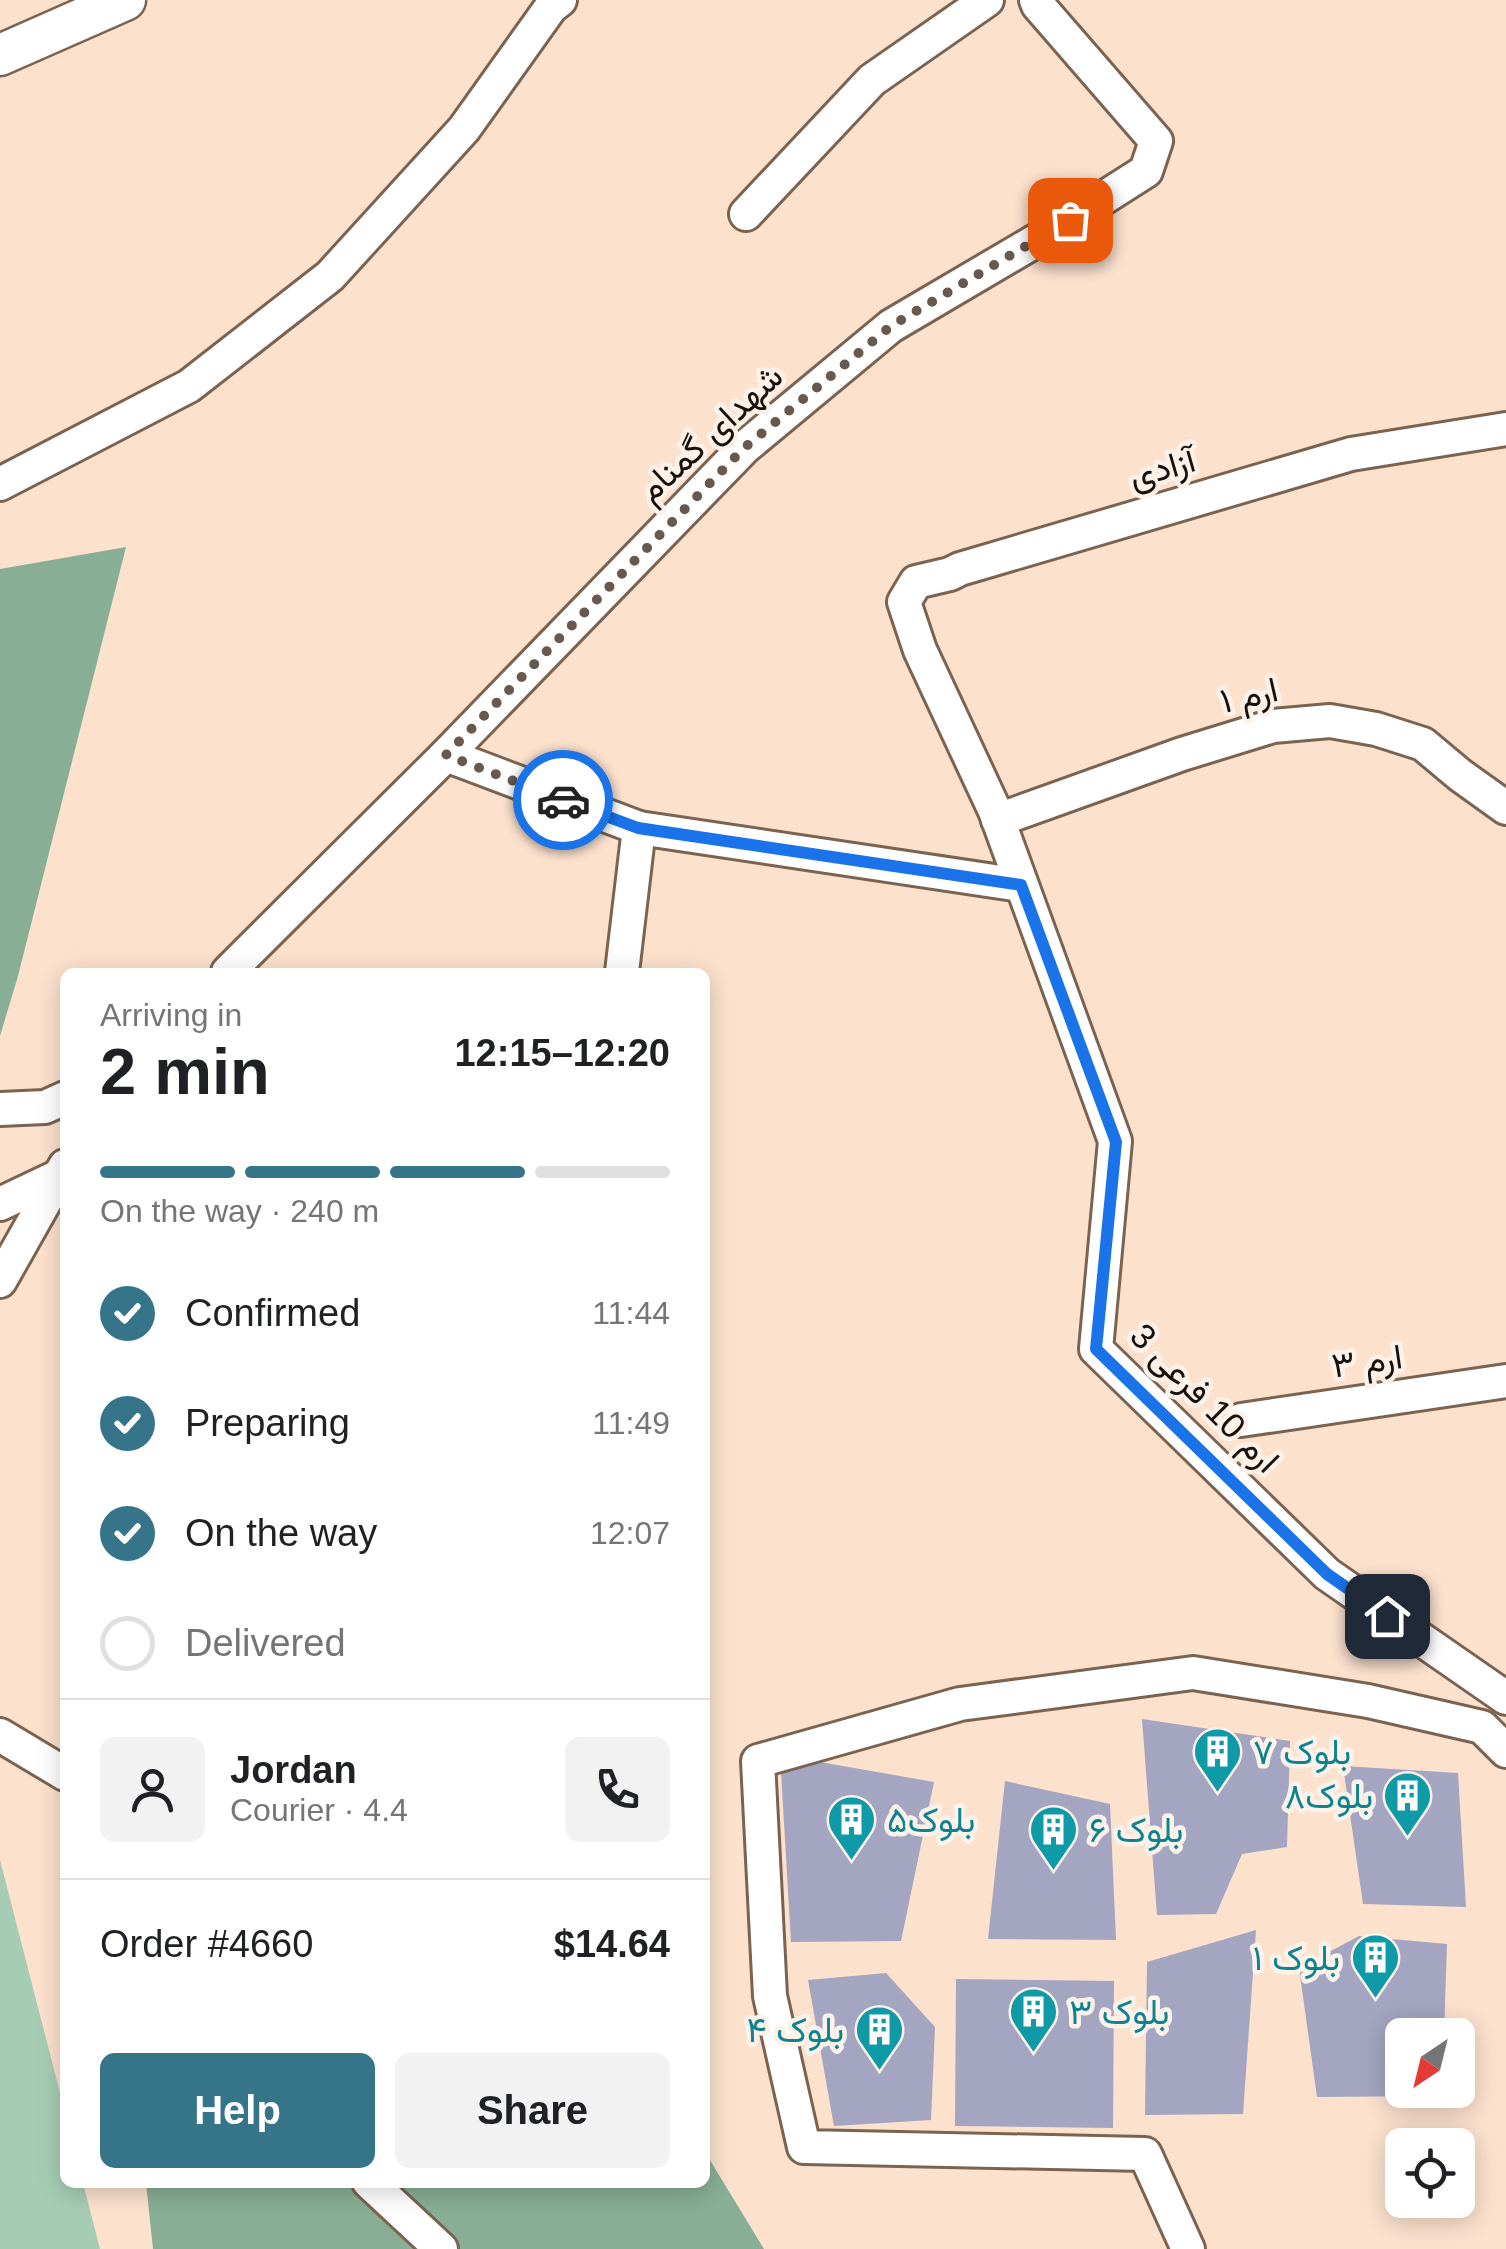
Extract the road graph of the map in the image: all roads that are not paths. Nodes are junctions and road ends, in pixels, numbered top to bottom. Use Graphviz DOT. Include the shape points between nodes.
graph roads {
  1 [pos="125,0"];
  2 [pos="560,0"];
  3 [pos="987,0"];
  4 [pos="1036,0"];
  5 [pos="0,55"];
  6 [pos="746,214"];
  7 [pos="1506,430"];
  8 [pos="0,484"];
  9 [pos="920,650"];
  10 [pos="446,755"];
  11 [pos="1506,808"];
  12 [pos="998,820"];
  13 [pos="638,828"];
  14 [pos="1021,885"];
  15 [pos="232,968"];
  16 [pos="622,968"];
  17 [pos="60,1100"];
  18 [pos="0,1110"];
  19 [pos="60,1172"];
  20 [pos="60,1173"];
  21 [pos="0,1204"];
  22 [pos="0,1281"];
  23 [pos="1506,1382"];
  24 [pos="1240,1420"];
  25 [pos="1506,1698"];
  26 [pos="0,1735"];
  27 [pos="1506,1750"];
  28 [pos="60,1771"];
  29 [pos="375,2188"];
  30 [pos="441,2249"];
  31 [pos="1188,2249"];
  1 -- 5 [label="street"];
  2 -- 8 [label="street" via="464,129 330,276 189,386"];
  3 -- 6 [label="street" via="872,80"];
  4 -- 10 [label="street, شهدای گمنام" via="1156,141 1146,170 891,326 744,448"];
  7 -- 9 [label="street, آزادی" via="1351,454 916,582 904,602"];
  9 -- 12 [label="street, ارم 10 فرعی 3"];
  10 -- 13 [label="street"];
  10 -- 15 [label="street, شهدای گمنام"];
  11 -- 12 [label="street, ارم ۱" via="1423,744 1330,721 1273,726"];
  12 -- 14 [label="street, ارم 10 فرعی 3"];
  13 -- 14 [label="street"];
  13 -- 16 [label="street"];
  14 -- 25 [label="street, ارم 10 فرعی 3" via="1116,1142 1096,1349 1327,1574"];
  17 -- 18 [label="street"];
  19 -- 21 [label="street"];
  20 -- 22 [label="street"];
  23 -- 24 [label="street, ارم ۳"];
  26 -- 28 [label="street"];
  27 -- 31 [label="street" via="1482,1727 1193,1673 960,1704 758,1760 770,1996 804,2148 1145,2154"];
  29 -- 30 [label="street"];
}
